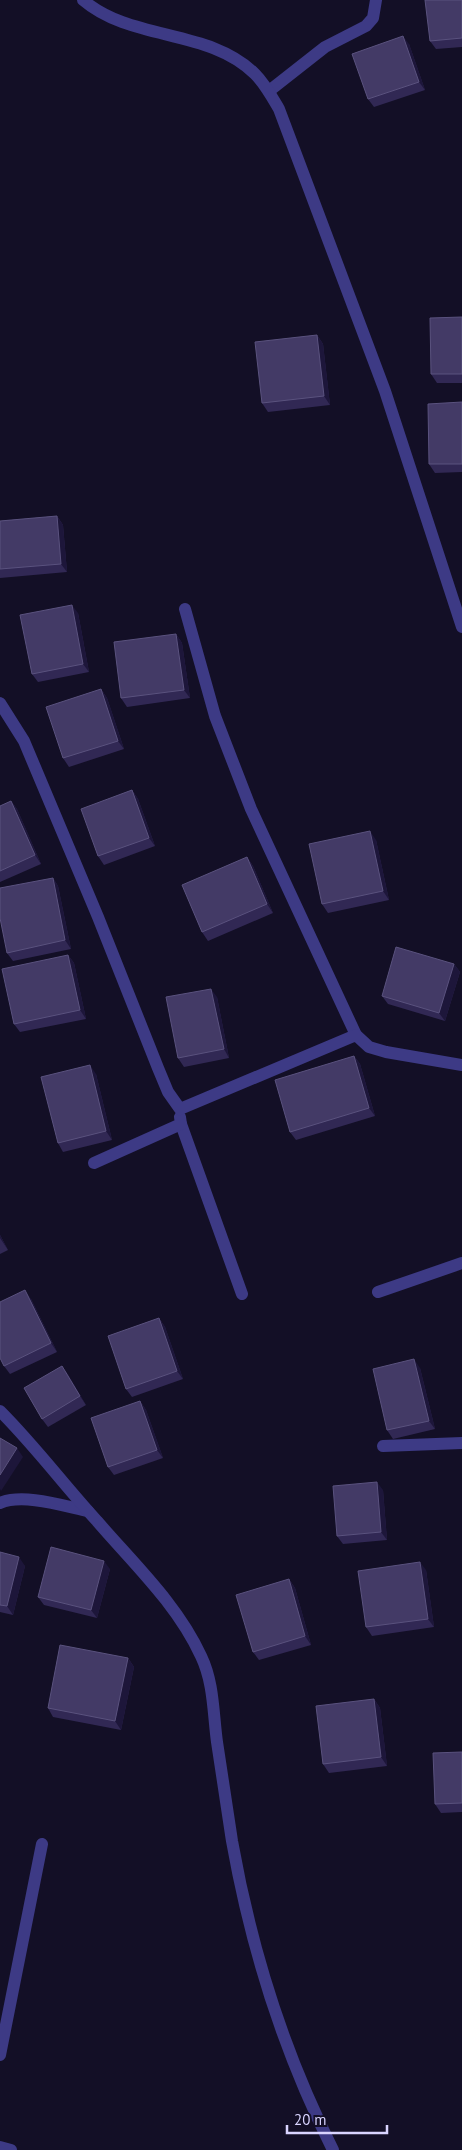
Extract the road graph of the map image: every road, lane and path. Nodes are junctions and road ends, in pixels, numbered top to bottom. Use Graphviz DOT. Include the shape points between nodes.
graph roads {
  1 [pos="83,0"];
  2 [pos="376,0"];
  3 [pos="269,92"];
  4 [pos="184,609"];
  5 [pos="462,627"];
  6 [pos="0,703"];
  7 [pos="356,1035"];
  8 [pos="462,1065"];
  9 [pos="180,1109"];
  10 [pos="181,1124"];
  11 [pos="94,1163"];
  12 [pos="462,1263"];
  13 [pos="378,1292"];
  14 [pos="242,1294"];
  15 [pos="0,1411"];
  16 [pos="462,1443"];
  17 [pos="383,1446"];
  18 [pos="0,1503"];
  19 [pos="88,1511"];
  20 [pos="42,1844"];
  21 [pos="0,2055"];
  22 [pos="0,2147"];
  23 [pos="11,2150"];
  24 [pos="333,2150"];
  1 -- 3 [label="street" via="97,12 119,21 209,47 232,58 255,74"];
  2 -- 3 [label="street" via="373,18 366,26 325,47"];
  3 -- 5 [label="street" via="279,109 385,391"];
  4 -- 7 [label="street" via="214,716 251,809"];
  6 -- 9 [label="street" via="24,741 168,1092"];
  7 -- 8 [label="street" via="369,1047 378,1050"];
  7 -- 9 [label="street"];
  9 -- 10 [label="street"];
  10 -- 11 [label="street"];
  10 -- 14 [label="street"];
  12 -- 13 [label="street"];
  15 -- 19 [label="street"];
  16 -- 17 [label="street"];
  18 -- 19 [label="street" via="7,1500 37,1501"];
  19 -- 24 [label="street" via="183,1621 202,1658 212,1693 232,1841 246,1909 278,2019 304,2089"];
  20 -- 21 [label="street"];
  22 -- 23 [label="street"];
}
